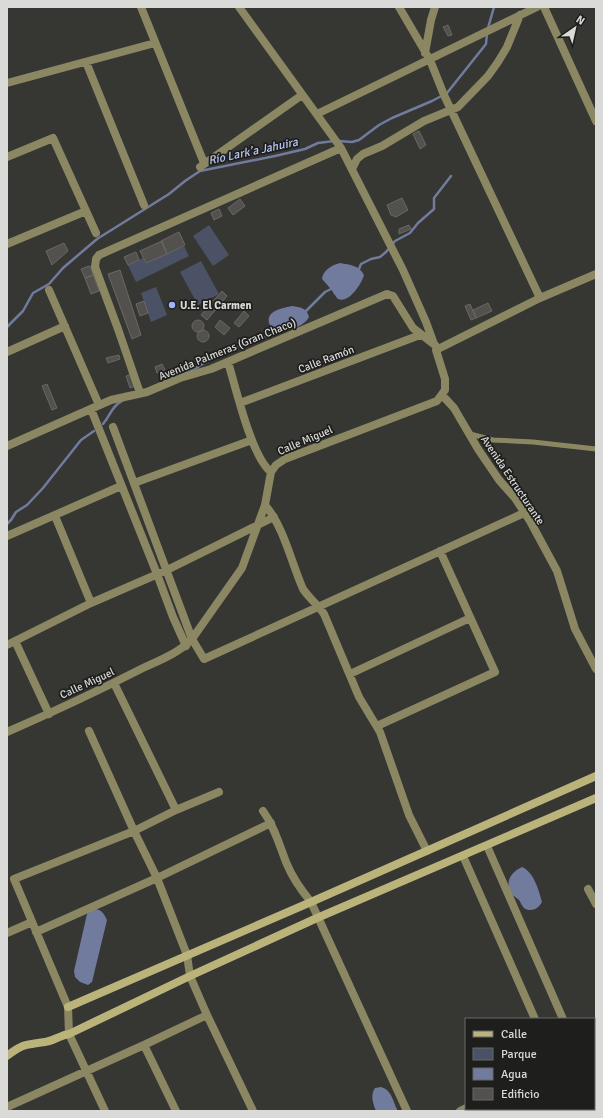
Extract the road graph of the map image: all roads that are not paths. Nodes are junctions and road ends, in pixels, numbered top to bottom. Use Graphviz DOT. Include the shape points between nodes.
graph roads {
  1 [pos="141,7"];
  2 [pos="239,7"];
  3 [pos="399,7"];
  4 [pos="435,7"];
  5 [pos="537,7"];
  6 [pos="544,7"];
  7 [pos="520,15"];
  8 [pos="155,43"];
  9 [pos="428,56"];
  10 [pos="86,62"];
  11 [pos="7,83"];
  12 [pos="302,95"];
  13 [pos="451,109"];
  14 [pos="317,114"];
  15 [pos="596,121"];
  16 [pos="341,148"];
  17 [pos="7,157"];
  18 [pos="352,169"];
  19 [pos="144,204"];
  20 [pos="86,211"];
  21 [pos="96,232"];
  22 [pos="7,244"];
  23 [pos="596,274"];
  24 [pos="49,290"];
  25 [pos="540,298"];
  26 [pos="65,326"];
  27 [pos="420,334"];
  28 [pos="435,348"];
  29 [pos="7,352"];
  30 [pos="228,362"];
  31 [pos="140,393"];
  32 [pos="442,395"];
  33 [pos="240,404"];
  34 [pos="95,407"];
  35 [pos="113,428"];
  36 [pos="470,434"];
  37 [pos="252,440"];
  38 [pos="7,446"];
  39 [pos="596,449"];
  40 [pos="271,472"];
  41 [pos="134,482"];
  42 [pos="121,486"];
  43 [pos="265,505"];
  44 [pos="524,512"];
  45 [pos="54,516"];
  46 [pos="274,517"];
  47 [pos="258,525"];
  48 [pos="7,536"];
  49 [pos="440,551"];
  50 [pos="166,570"];
  51 [pos="157,574"];
  52 [pos="91,603"];
  53 [pos="319,606"];
  54 [pos="470,618"];
  55 [pos="192,639"];
  56 [pos="15,641"];
  57 [pos="7,645"];
  58 [pos="186,646"];
  59 [pos="596,669"];
  60 [pos="350,674"];
  61 [pos="114,683"];
  62 [pos="48,714"];
  63 [pos="377,726"];
  64 [pos="89,731"];
  65 [pos="7,732"];
  66 [pos="596,776"];
  67 [pos="219,792"];
  68 [pos="596,798"];
  69 [pos="176,810"];
  70 [pos="263,810"];
  71 [pos="271,823"];
  72 [pos="134,831"];
  73 [pos="487,846"];
  74 [pos="427,851"];
  75 [pos="463,856"];
  76 [pos="157,878"];
  77 [pos="588,889"];
  78 [pos="311,902"];
  79 [pos="596,904"];
  80 [pos="317,918"];
  81 [pos="32,922"];
  82 [pos="36,932"];
  83 [pos="7,933"];
  84 [pos="187,955"];
  85 [pos="190,976"];
  86 [pos="68,1007"];
  87 [pos="207,1015"];
  88 [pos="535,1018"];
  89 [pos="563,1018"];
  90 [pos="69,1034"];
  91 [pos="144,1046"];
  92 [pos="7,1056"];
  93 [pos="86,1072"];
  94 [pos="7,1107"];
  95 [pos="105,1111"];
  96 [pos="176,1111"];
  97 [pos="253,1111"];
  98 [pos="407,1111"];
  1 -- 8 [label="street"];
  2 -- 12 [label="street"];
  3 -- 9 [label="street"];
  4 -- 9 [label="street" via="431,20"];
  5 -- 7 [label="street"];
  6 -- 15 [label="street"];
  7 -- 9 [label="street"];
  7 -- 13 [label="street" via="507,47 488,76 458,107"];
  8 -- 10 [label="street"];
  8 -- 12 [label="street" via="202,165"];
  9 -- 13 [label="street"];
  9 -- 14 [label="street"];
  10 -- 11 [label="street"];
  10 -- 19 [label="street"];
  12 -- 14 [label="street"];
  13 -- 18 [label="street" via="364,154 357,159"];
  13 -- 25 [label="street"];
  14 -- 16 [label="street"];
  16 -- 18 [label="street"];
  16 -- 31 [label="street" via="99,255 95,267"];
  17 -- 20 [label="street" via="53,138"];
  18 -- 28 [label="street" via="403,270"];
  20 -- 21 [label="street"];
  20 -- 22 [label="street"];
  23 -- 25 [label="street"];
  24 -- 26 [label="street"];
  25 -- 28 [label="street"];
  26 -- 29 [label="street"];
  26 -- 34 [label="street"];
  27 -- 28 [label="street, Avenida Palmeras (Gran Chaco)"];
  27 -- 30 [label="street, Avenida Palmeras (Gran Chaco)" via="413,328 394,296 387,294"];
  27 -- 33 [label="street, Calle Ramón"];
  28 -- 32 [label="street" via="445,379 445,390"];
  30 -- 31 [label="street, Avenida Palmeras (Gran Chaco)"];
  30 -- 33 [label="street"];
  31 -- 34 [label="street, Avenida Palmeras (Gran Chaco)"];
  32 -- 36 [label="street, Avenida Estructurante" via="454,408"];
  32 -- 40 [label="street, Calle Miguel" via="437,401 285,459"];
  33 -- 37 [label="street"];
  34 -- 38 [label="street, Avenida Palmeras (Gran Chaco)"];
  34 -- 42 [label="street"];
  35 -- 41 [label="street"];
  36 -- 39 [label="lane" via="493,440 540,442"];
  36 -- 44 [label="street, Avenida Estructurante" via="499,480"];
  37 -- 40 [label="street" via="261,461"];
  37 -- 41 [label="street"];
  40 -- 43 [label="street, Calle Miguel"];
  41 -- 50 [label="street"];
  42 -- 45 [label="street"];
  42 -- 51 [label="street"];
  43 -- 46 [label="street"];
  43 -- 47 [label="street, Calle Miguel"];
  44 -- 49 [label="street"];
  44 -- 59 [label="street, Avenida Estructurante" via="556,570 575,629"];
  45 -- 48 [label="street"];
  45 -- 52 [label="street"];
  46 -- 47 [label="street"];
  46 -- 53 [label="street" via="303,589"];
  47 -- 50 [label="street"];
  47 -- 55 [label="street, Calle Miguel" via="242,568"];
  49 -- 53 [label="street"];
  49 -- 54 [label="street"];
  50 -- 51 [label="street"];
  50 -- 55 [label="street"];
  51 -- 52 [label="street"];
  51 -- 58 [label="street"];
  52 -- 56 [label="street"];
  53 -- 55 [label="street" via="204,659"];
  53 -- 60 [label="street"];
  54 -- 60 [label="street"];
  54 -- 63 [label="street" via="495,672"];
  55 -- 58 [label="street, Calle Miguel"];
  56 -- 57 [label="street"];
  56 -- 62 [label="street"];
  58 -- 61 [label="street, Calle Miguel"];
  60 -- 63 [label="street"];
  61 -- 62 [label="street, Calle Miguel"];
  61 -- 69 [label="street"];
  62 -- 65 [label="street, Calle Miguel"];
  63 -- 74 [label="street" via="409,815"];
  64 -- 72 [label="street"];
  66 -- 74 [label="street"];
  67 -- 69 [label="street"];
  68 -- 73 [label="street"];
  69 -- 72 [label="street"];
  70 -- 71 [label="street"];
  71 -- 76 [label="street"];
  71 -- 78 [label="street" via="292,874"];
  72 -- 76 [label="street"];
  72 -- 81 [label="street" via="14,879"];
  73 -- 75 [label="street"];
  73 -- 89 [label="street"];
  74 -- 78 [label="street"];
  75 -- 80 [label="street"];
  75 -- 88 [label="street"];
  76 -- 82 [label="street"];
  76 -- 84 [label="street"];
  77 -- 79 [label="street"];
  78 -- 80 [label="street"];
  78 -- 84 [label="street"];
  80 -- 85 [label="street"];
  80 -- 98 [label="street"];
  81 -- 82 [label="street"];
  81 -- 83 [label="street"];
  82 -- 86 [label="street"];
  84 -- 85 [label="street"];
  84 -- 86 [label="street"];
  85 -- 87 [label="street"];
  85 -- 90 [label="street"];
  86 -- 90 [label="street"];
  87 -- 91 [label="street"];
  87 -- 97 [label="street"];
  90 -- 92 [label="street" via="16,1048"];
  90 -- 93 [label="street"];
  91 -- 93 [label="street"];
  91 -- 96 [label="street"];
  93 -- 94 [label="street"];
  93 -- 95 [label="street"];
}
